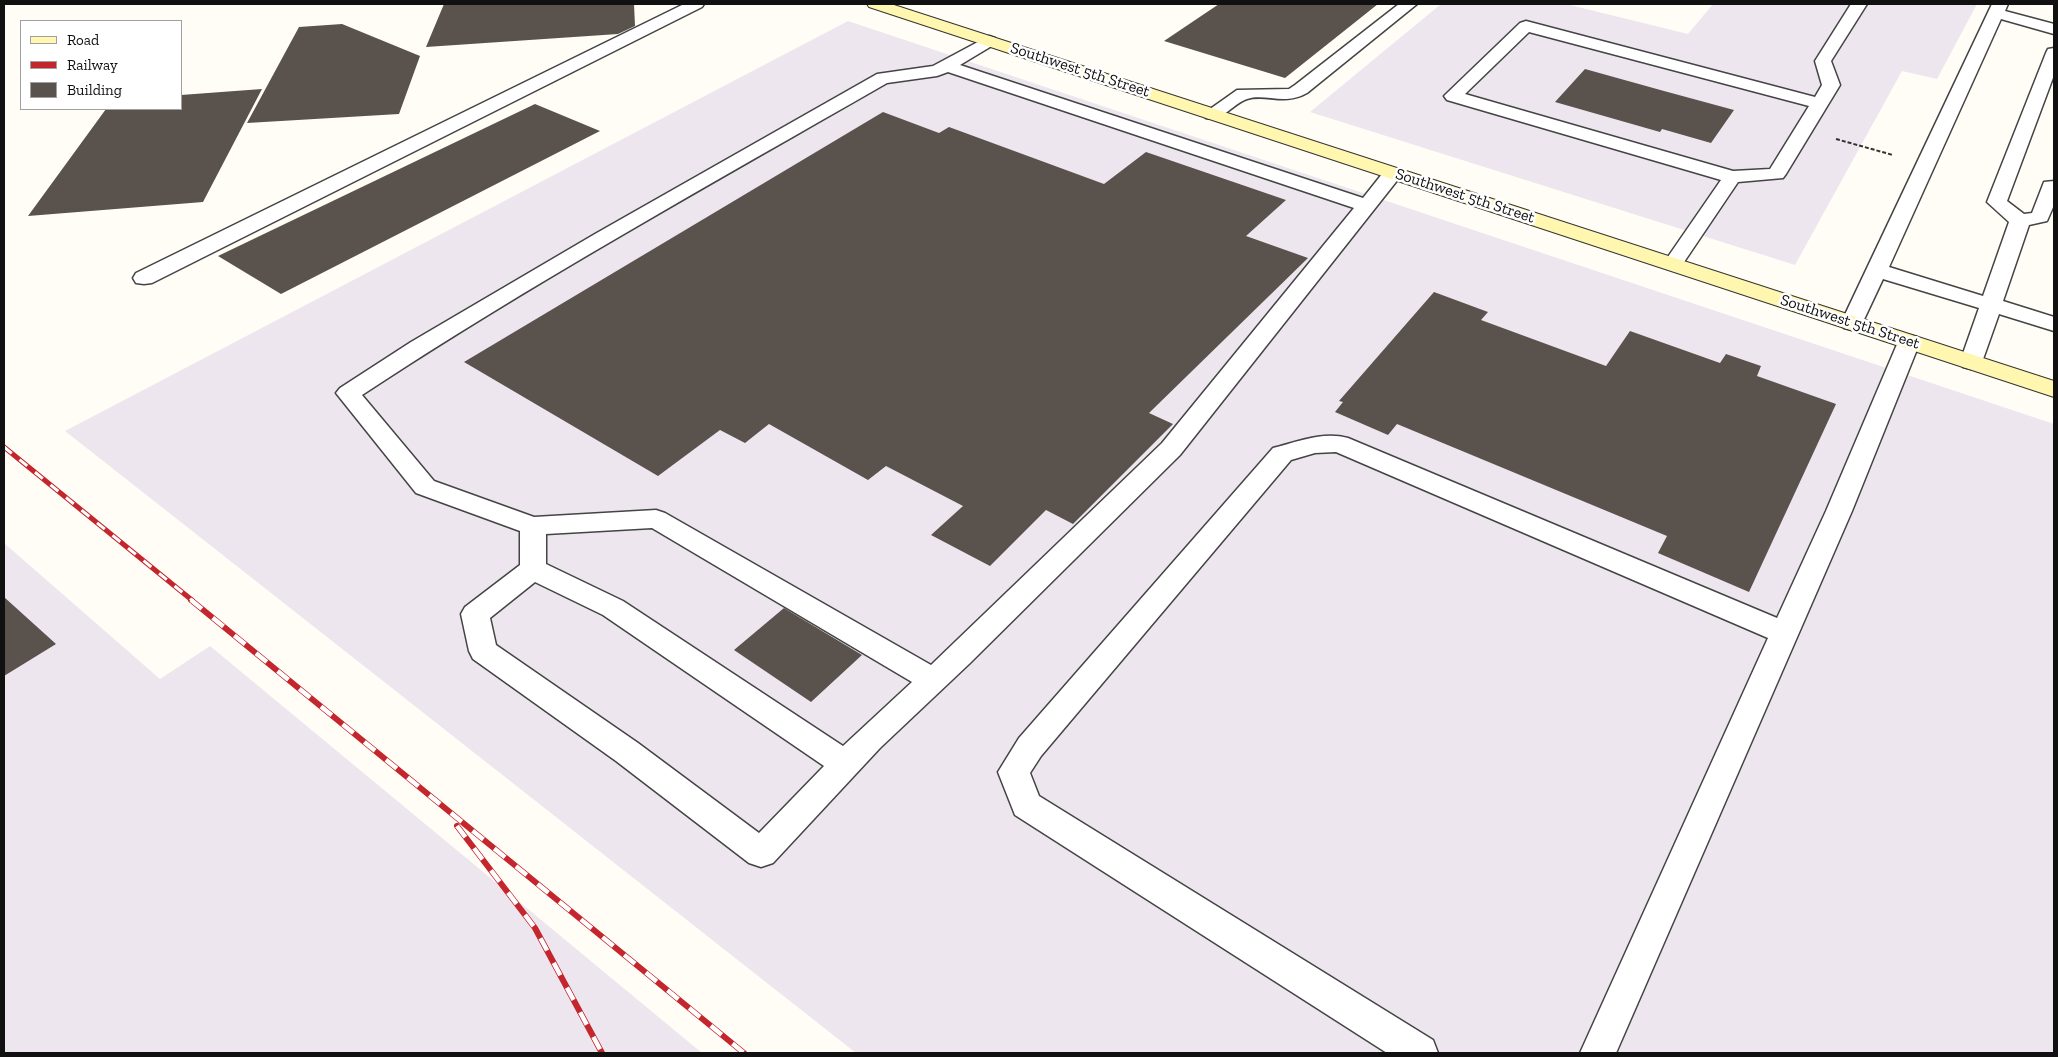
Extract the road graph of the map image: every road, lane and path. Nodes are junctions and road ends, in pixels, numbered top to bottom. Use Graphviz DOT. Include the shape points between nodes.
graph roads {
  1 [pos="696,4"];
  2 [pos="875,4"];
  3 [pos="1409,4"];
  4 [pos="1859,4"];
  5 [pos="1998,9"];
  6 [pos="2054,29"];
  7 [pos="989,41"];
  8 [pos="2054,53"];
  9 [pos="947,66"];
  10 [pos="1819,103"];
  11 [pos="1212,114"];
  12 [pos="1833,138"];
  13 [pos="1895,155"];
  14 [pos="1393,173"];
  15 [pos="1732,177"];
  16 [pos="2050,186"];
  17 [pos="1366,206"];
  18 [pos="2020,221"];
  19 [pos="1673,264"];
  20 [pos="1877,270"];
  21 [pos="144,278"];
  22 [pos="1991,305"];
  23 [pos="1852,323"];
  24 [pos="2054,324"];
  25 [pos="1910,342"];
  26 [pos="1971,362"];
  27 [pos="2054,389"];
  28 [pos="533,526"];
  29 [pos="533,568"];
  30 [pos="1784,633"];
  31 [pos="933,680"];
  32 [pos="846,764"];
  33 [pos="1420,1053"];
  34 [pos="1598,1053"];
  1 -- 21 [label="lane"];
  2 -- 7 [label="street, Southwest 5th Street"];
  3 -- 11 [label="lane" via="1301,89 1292,94 1243,94"];
  4 -- 10 [label="lane" via="1822,61 1831,85"];
  5 -- 6 [label="lane"];
  5 -- 20 [label="lane"];
  7 -- 9 [label="lane"];
  7 -- 11 [label="street, Southwest 5th Street"];
  8 -- 18 [label="lane" via="1997,202"];
  9 -- 17 [label="lane"];
  9 -- 28 [label="lane" via="938,71 883,78 594,242 348,393 425,487"];
  10 -- 15 [label="lane" via="1776,174"];
  10 -- 15 [label="lane" via="1526,26 1453,96"];
  11 -- 14 [label="street, Southwest 5th Street"];
  12 -- 13 [label="path"];
  14 -- 17 [label="lane"];
  14 -- 19 [label="street, Southwest 5th Street"];
  15 -- 19 [label="lane"];
  16 -- 18 [label="lane" via="2040,217"];
  17 -- 31 [label="lane" via="1171,449"];
  18 -- 22 [label="lane"];
  19 -- 23 [label="street, Southwest 5th Street"];
  20 -- 22 [label="lane"];
  20 -- 23 [label="lane"];
  22 -- 24 [label="lane"];
  22 -- 26 [label="lane"];
  23 -- 25 [label="street, Southwest 5th Street"];
  25 -- 26 [label="street, Southwest 5th Street"];
  25 -- 30 [label="lane"];
  26 -- 27 [label="street, Southwest 5th Street"];
  28 -- 29 [label="lane"];
  28 -- 31 [label="lane" via="656,519"];
  29 -- 32 [label="lane" via="613,608"];
  29 -- 32 [label="lane" via="475,614 483,651 627,752 761,853"];
  30 -- 33 [label="lane" via="1339,444 1315,445 1282,454 1030,747 1014,772 1026,805"];
  30 -- 34 [label="lane"];
  31 -- 32 [label="lane"];
}
